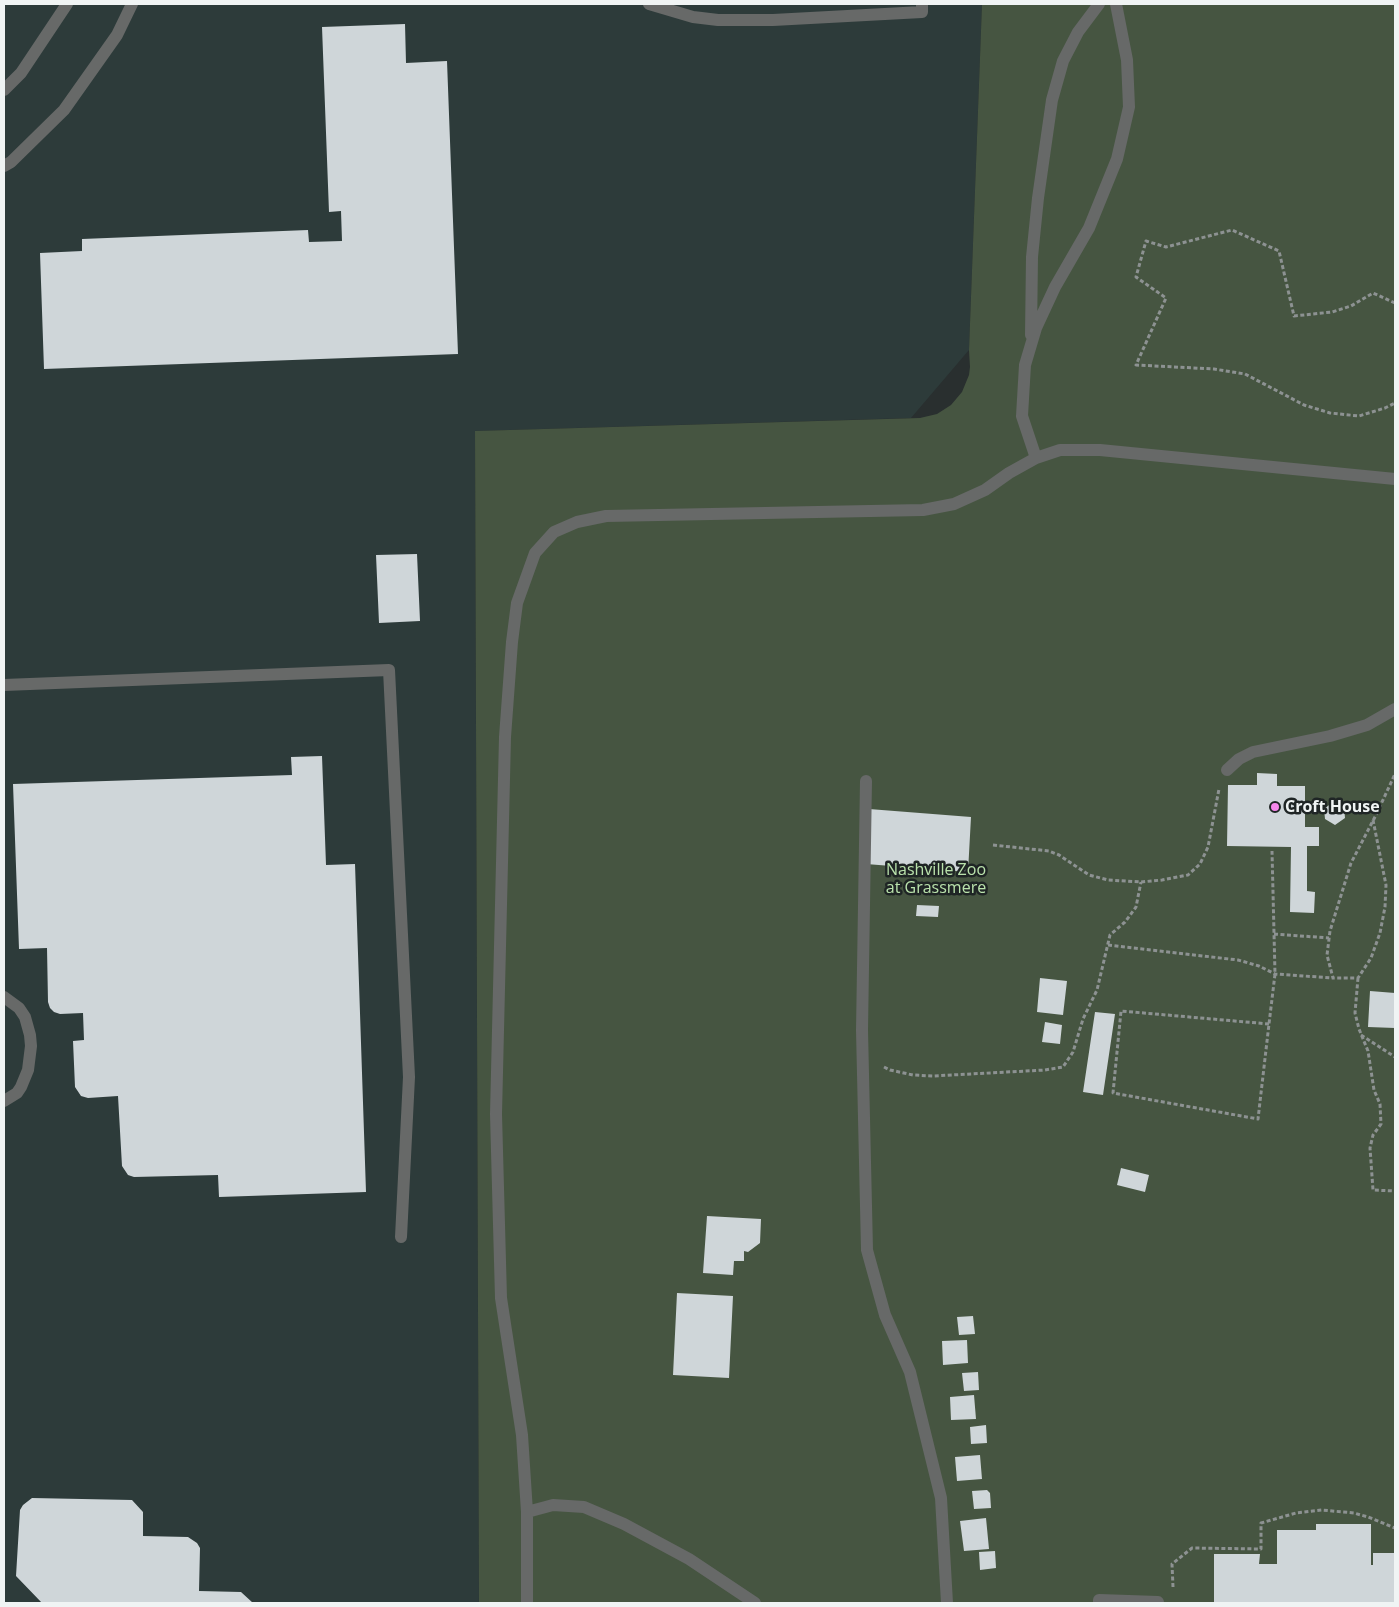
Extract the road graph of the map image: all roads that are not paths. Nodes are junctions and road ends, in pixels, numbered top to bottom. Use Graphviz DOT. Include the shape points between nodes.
graph roads {
  1 [pos="67,4"];
  2 [pos="132,4"];
  3 [pos="648,4"];
  4 [pos="922,4"];
  5 [pos="1099,4"];
  6 [pos="1117,4"];
  7 [pos="4,90"];
  8 [pos="4,166"];
  9 [pos="1031,345"];
  10 [pos="1036,458"];
  11 [pos="1395,479"];
  12 [pos="4,685"];
  13 [pos="1395,709"];
  14 [pos="1227,770"];
  15 [pos="866,782"];
  16 [pos="4,997"];
  17 [pos="4,1101"];
  18 [pos="401,1237"];
  19 [pos="527,1512"];
  20 [pos="1158,1602"];
  21 [pos="527,1603"];
  22 [pos="755,1603"];
  23 [pos="947,1603"];
  24 [pos="1099,1603"];
  1 -- 7 [label="lane" via="21,73"];
  2 -- 8 [label="lane" via="117,35 64,110"];
  3 -- 4 [label="lane" via="701,18 773,20 922,12"];
  5 -- 9 [label="lane" via="1078,32 1063,61 1052,100 1032,257"];
  6 -- 9 [label="lane" via="1127,60 1129,107 1117,159 1089,228 1055,287"];
  9 -- 10 [label="lane" via="1025,365 1022,416"];
  10 -- 11 [label="lane" via="1060,450 1100,450"];
  10 -- 19 [label="lane" via="985,490 946,506 923,510 606,516 576,522 554,532 535,553 517,603 506,727 496,1114 502,1298 522,1435"];
  12 -- 18 [label="lane" via="389,670 409,1077"];
  13 -- 14 [label="lane" via="1358,728 1253,752"];
  15 -- 23 [label="lane" via="863,1050 867,1250 885,1315 910,1372 941,1498"];
  16 -- 17 [label="lane" via="24,1017 31,1046 28,1070 21,1087"];
  19 -- 21 [label="lane"];
  19 -- 22 [label="lane" via="553,1505 584,1507 624,1524 689,1559"];
  20 -- 24 [label="lane" via="1099,1600"];
}
